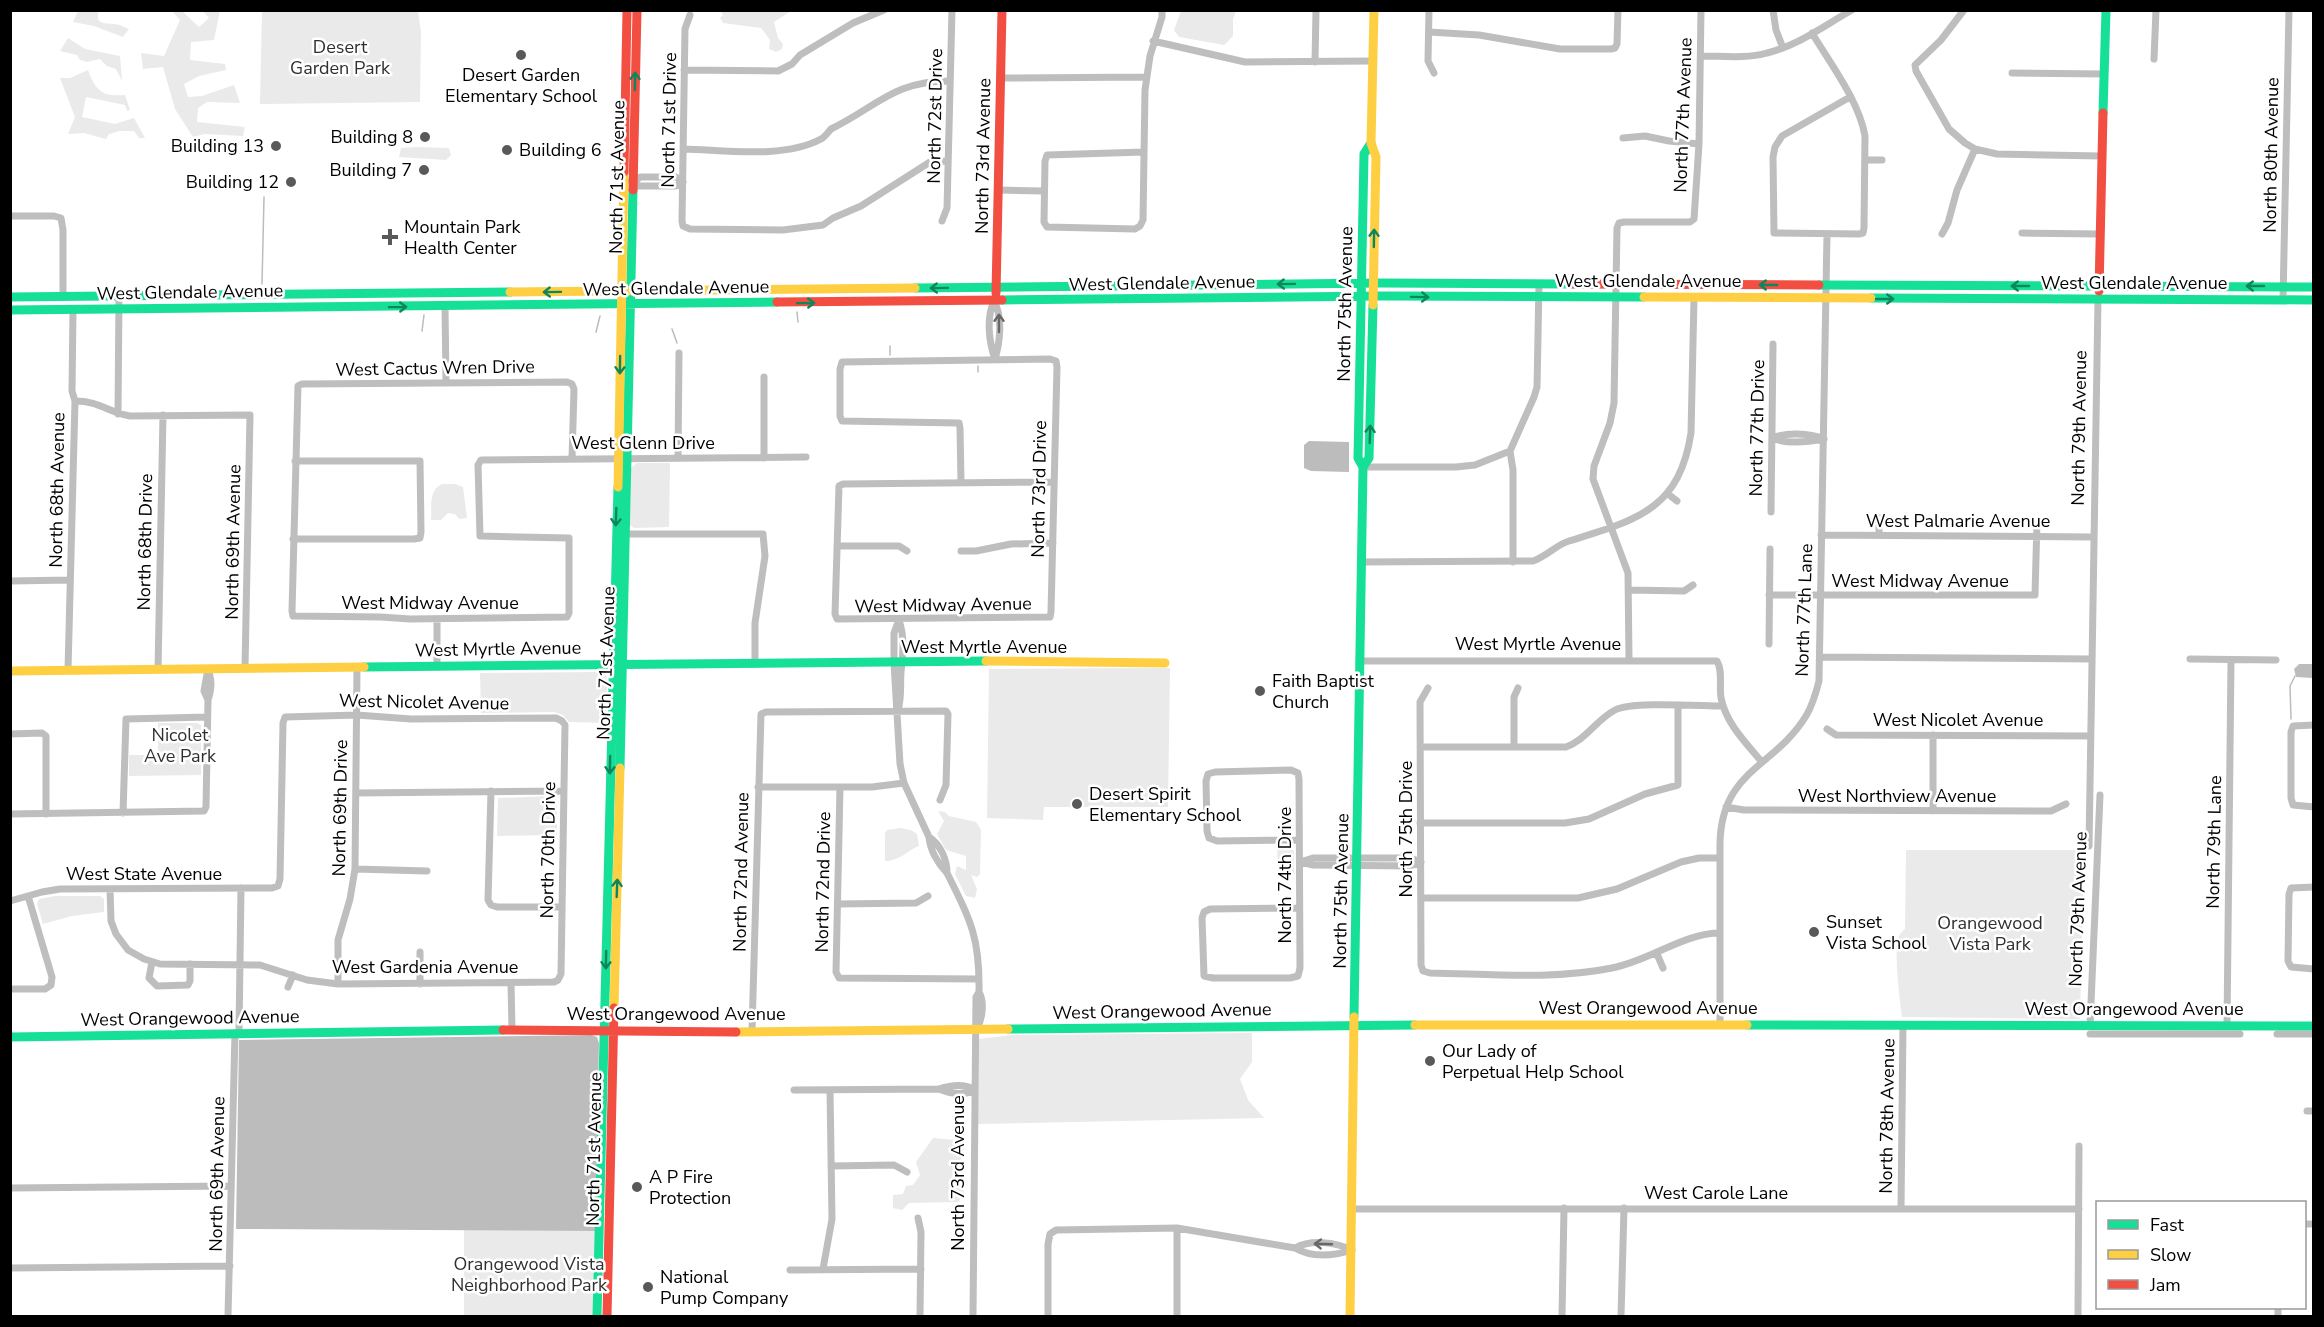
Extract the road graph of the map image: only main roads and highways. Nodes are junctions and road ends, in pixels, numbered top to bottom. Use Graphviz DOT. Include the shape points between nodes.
graph roads {
  1 [pos="627,10"];
  2 [pos="637,10"];
  3 [pos="1002,10"];
  4 [pos="1374,10"];
  5 [pos="2106,10"];
  6 [pos="1371,143"];
  7 [pos="629,181"];
  8 [pos="1362,284"];
  9 [pos="1373,284"];
  10 [pos="2099,286"];
  11 [pos="2313,286"];
  12 [pos="997,287"];
  13 [pos="626,291"];
  14 [pos="339,294"];
  15 [pos="1373,296"];
  16 [pos="10,297"];
  17 [pos="63,297"];
  18 [pos="1361,297"];
  19 [pos="2098,300"];
  20 [pos="2313,300"];
  21 [pos="994,301"];
  22 [pos="626,305"];
  23 [pos="339,308"];
  24 [pos="10,310"];
  25 [pos="24,310"];
  26 [pos="622,459"];
  27 [pos="1363,466"];
  28 [pos="1165,663"];
  29 [pos="617,665"];
  30 [pos="10,671"];
  31 [pos="1356,1026"];
  32 [pos="2313,1026"];
  33 [pos="609,1031"];
  34 [pos="10,1038"];
  35 [pos="597,1317"];
  36 [pos="607,1317"];
  37 [pos="1350,1317"];
  1 -- 7 [label="main road, North 71st Avenue"];
  7 -- 2 [label="main road, North 71st Avenue, one-way"];
  3 -- 12 [label="main road, North 73rd Avenue"];
  4 -- 6 [label="main road, North 75th Avenue"];
  5 -- 10 [label="main road, North 79th Avenue"];
  6 -- 8 [label="main road, North 75th Avenue" via="1364,154"];
  9 -- 6 [label="main road, North 75th Avenue, one-way" via="1376,157"];
  7 -- 13 [label="main road, North 71st Avenue"];
  8 -- 9 [label="main road, West Glendale Avenue"];
  8 -- 12 [label="main road, West Glendale Avenue, one-way"];
  8 -- 18 [label="main road, North 75th Avenue"];
  10 -- 9 [label="main road, West Glendale Avenue, one-way"];
  9 -- 15 [label="main road, North 75th Avenue"];
  11 -- 10 [label="main road, West Glendale Avenue, one-way"];
  10 -- 19 [label="main road, North 79th Avenue"];
  12 -- 13 [label="main road, West Glendale Avenue, one-way"];
  12 -- 21 [label="main road, North 73rd Avenue"];
  13 -- 14 [label="main road, West Glendale Avenue, one-way"];
  13 -- 22 [label="main road, North 71st Avenue"];
  14 -- 17 [label="main road, West Glendale Avenue"];
  14 -- 23 [label="main road"];
  15 -- 18 [label="main road, West Glendale Avenue"];
  15 -- 19 [label="main road, West Glendale Avenue, one-way"];
  27 -- 15 [label="main road, North 75th Avenue, one-way" via="1369,458"];
  16 -- 17 [label="main road, West Glendale Avenue"];
  17 -- 25 [label="main road" via="27,303"];
  18 -- 21 [label="main road, West Glendale Avenue"];
  18 -- 27 [label="main road, North 75th Avenue" via="1358,458"];
  19 -- 20 [label="main road, West Glendale Avenue"];
  22 -- 21 [label="main road, West Glendale Avenue, one-way"];
  23 -- 22 [label="main road, West Glendale Avenue, one-way"];
  22 -- 26 [label="main road, North 71st Avenue"];
  23 -- 25 [label="main road, West Glendale Avenue"];
  24 -- 25 [label="main road, West Glendale Avenue"];
  26 -- 29 [label="main road, North 71st Avenue, one-way"];
  26 -- 29 [label="main road, North 71st Avenue" via="626,534"];
  27 -- 31 [label="main road, North 75th Avenue"];
  28 -- 29 [label="main road, West Myrtle Avenue"];
  29 -- 30 [label="main road, West Myrtle Avenue"];
  29 -- 33 [label="main road, North 71st Avenue"];
  31 -- 32 [label="main road, West Orangewood Avenue"];
  31 -- 33 [label="main road, West Orangewood Avenue"];
  31 -- 37 [label="main road, North 75th Avenue"];
  33 -- 34 [label="main road, West Orangewood Avenue"];
  33 -- 35 [label="main road, North 71st Avenue"];
  33 -- 36 [label="main road, North 71st Avenue"];
}
